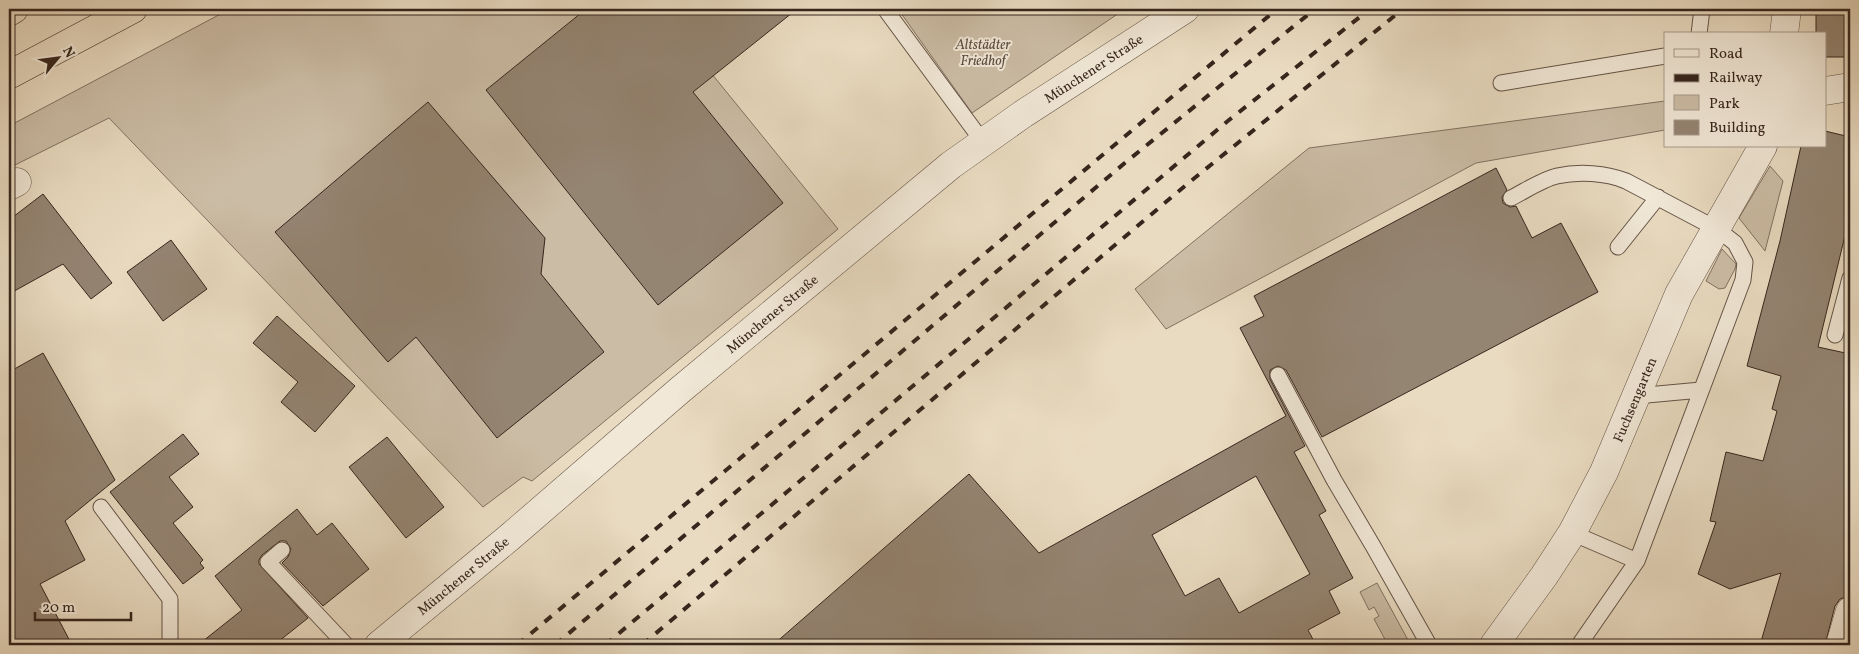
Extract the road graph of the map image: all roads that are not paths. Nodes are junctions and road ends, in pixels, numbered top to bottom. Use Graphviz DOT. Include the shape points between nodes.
graph roads {
  1 [pos="14,9"];
  2 [pos="133,9"];
  3 [pos="885,9"];
  4 [pos="1185,9"];
  5 [pos="1702,9"];
  6 [pos="1787,9"];
  7 [pos="9,12"];
  8 [pos="1699,32"];
  9 [pos="1784,32"];
  10 [pos="1664,56"];
  11 [pos="9,75"];
  12 [pos="1501,83"];
  13 [pos="1850,87"];
  14 [pos="1826,91"];
  15 [pos="983,142"];
  16 [pos="1762,148"];
  17 [pos="1658,197"];
  18 [pos="1511,198"];
  19 [pos="1717,229"];
  20 [pos="1618,247"];
  21 [pos="1850,278"];
  22 [pos="1835,335"];
  23 [pos="1278,375"];
  24 [pos="1701,390"];
  25 [pos="1636,396"];
  26 [pos="101,508"];
  27 [pos="1572,533"];
  28 [pos="282,550"];
  29 [pos="1637,561"];
  30 [pos="1850,611"];
  31 [pos="170,645"];
  32 [pos="346,645"];
  33 [pos="379,645"];
  34 [pos="1429,645"];
  35 [pos="1494,645"];
  36 [pos="1579,645"];
  37 [pos="1840,645"];
  1 -- 7 [label="highway"];
  2 -- 11 [label="highway"];
  3 -- 15 [label="lane"];
  4 -- 15 [label="street, Münchener Straße"];
  5 -- 8 [label="lane"];
  6 -- 9 [label="street"];
  10 -- 12 [label="lane"];
  13 -- 14 [label="street"];
  15 -- 33 [label="street, Münchener Straße" via="703,371"];
  16 -- 19 [label="street, Fuchsengarten"];
  17 -- 18 [label="lane" via="1611,175 1580,174 1556,176"];
  17 -- 19 [label="lane"];
  17 -- 20 [label="lane"];
  19 -- 24 [label="lane" via="1735,243 1744,262 1743,280"];
  19 -- 25 [label="street, Fuchsengarten" via="1680,294"];
  21 -- 22 [label="lane"];
  23 -- 34 [label="lane"];
  24 -- 25 [label="lane"];
  24 -- 29 [label="lane"];
  25 -- 27 [label="street, Fuchsengarten" via="1604,472"];
  26 -- 31 [label="lane" via="170,599"];
  27 -- 29 [label="lane"];
  27 -- 35 [label="street, Fuchsengarten"];
  28 -- 32 [label="lane" via="268,562"];
  29 -- 36 [label="lane"];
  30 -- 37 [label="street"];
}
